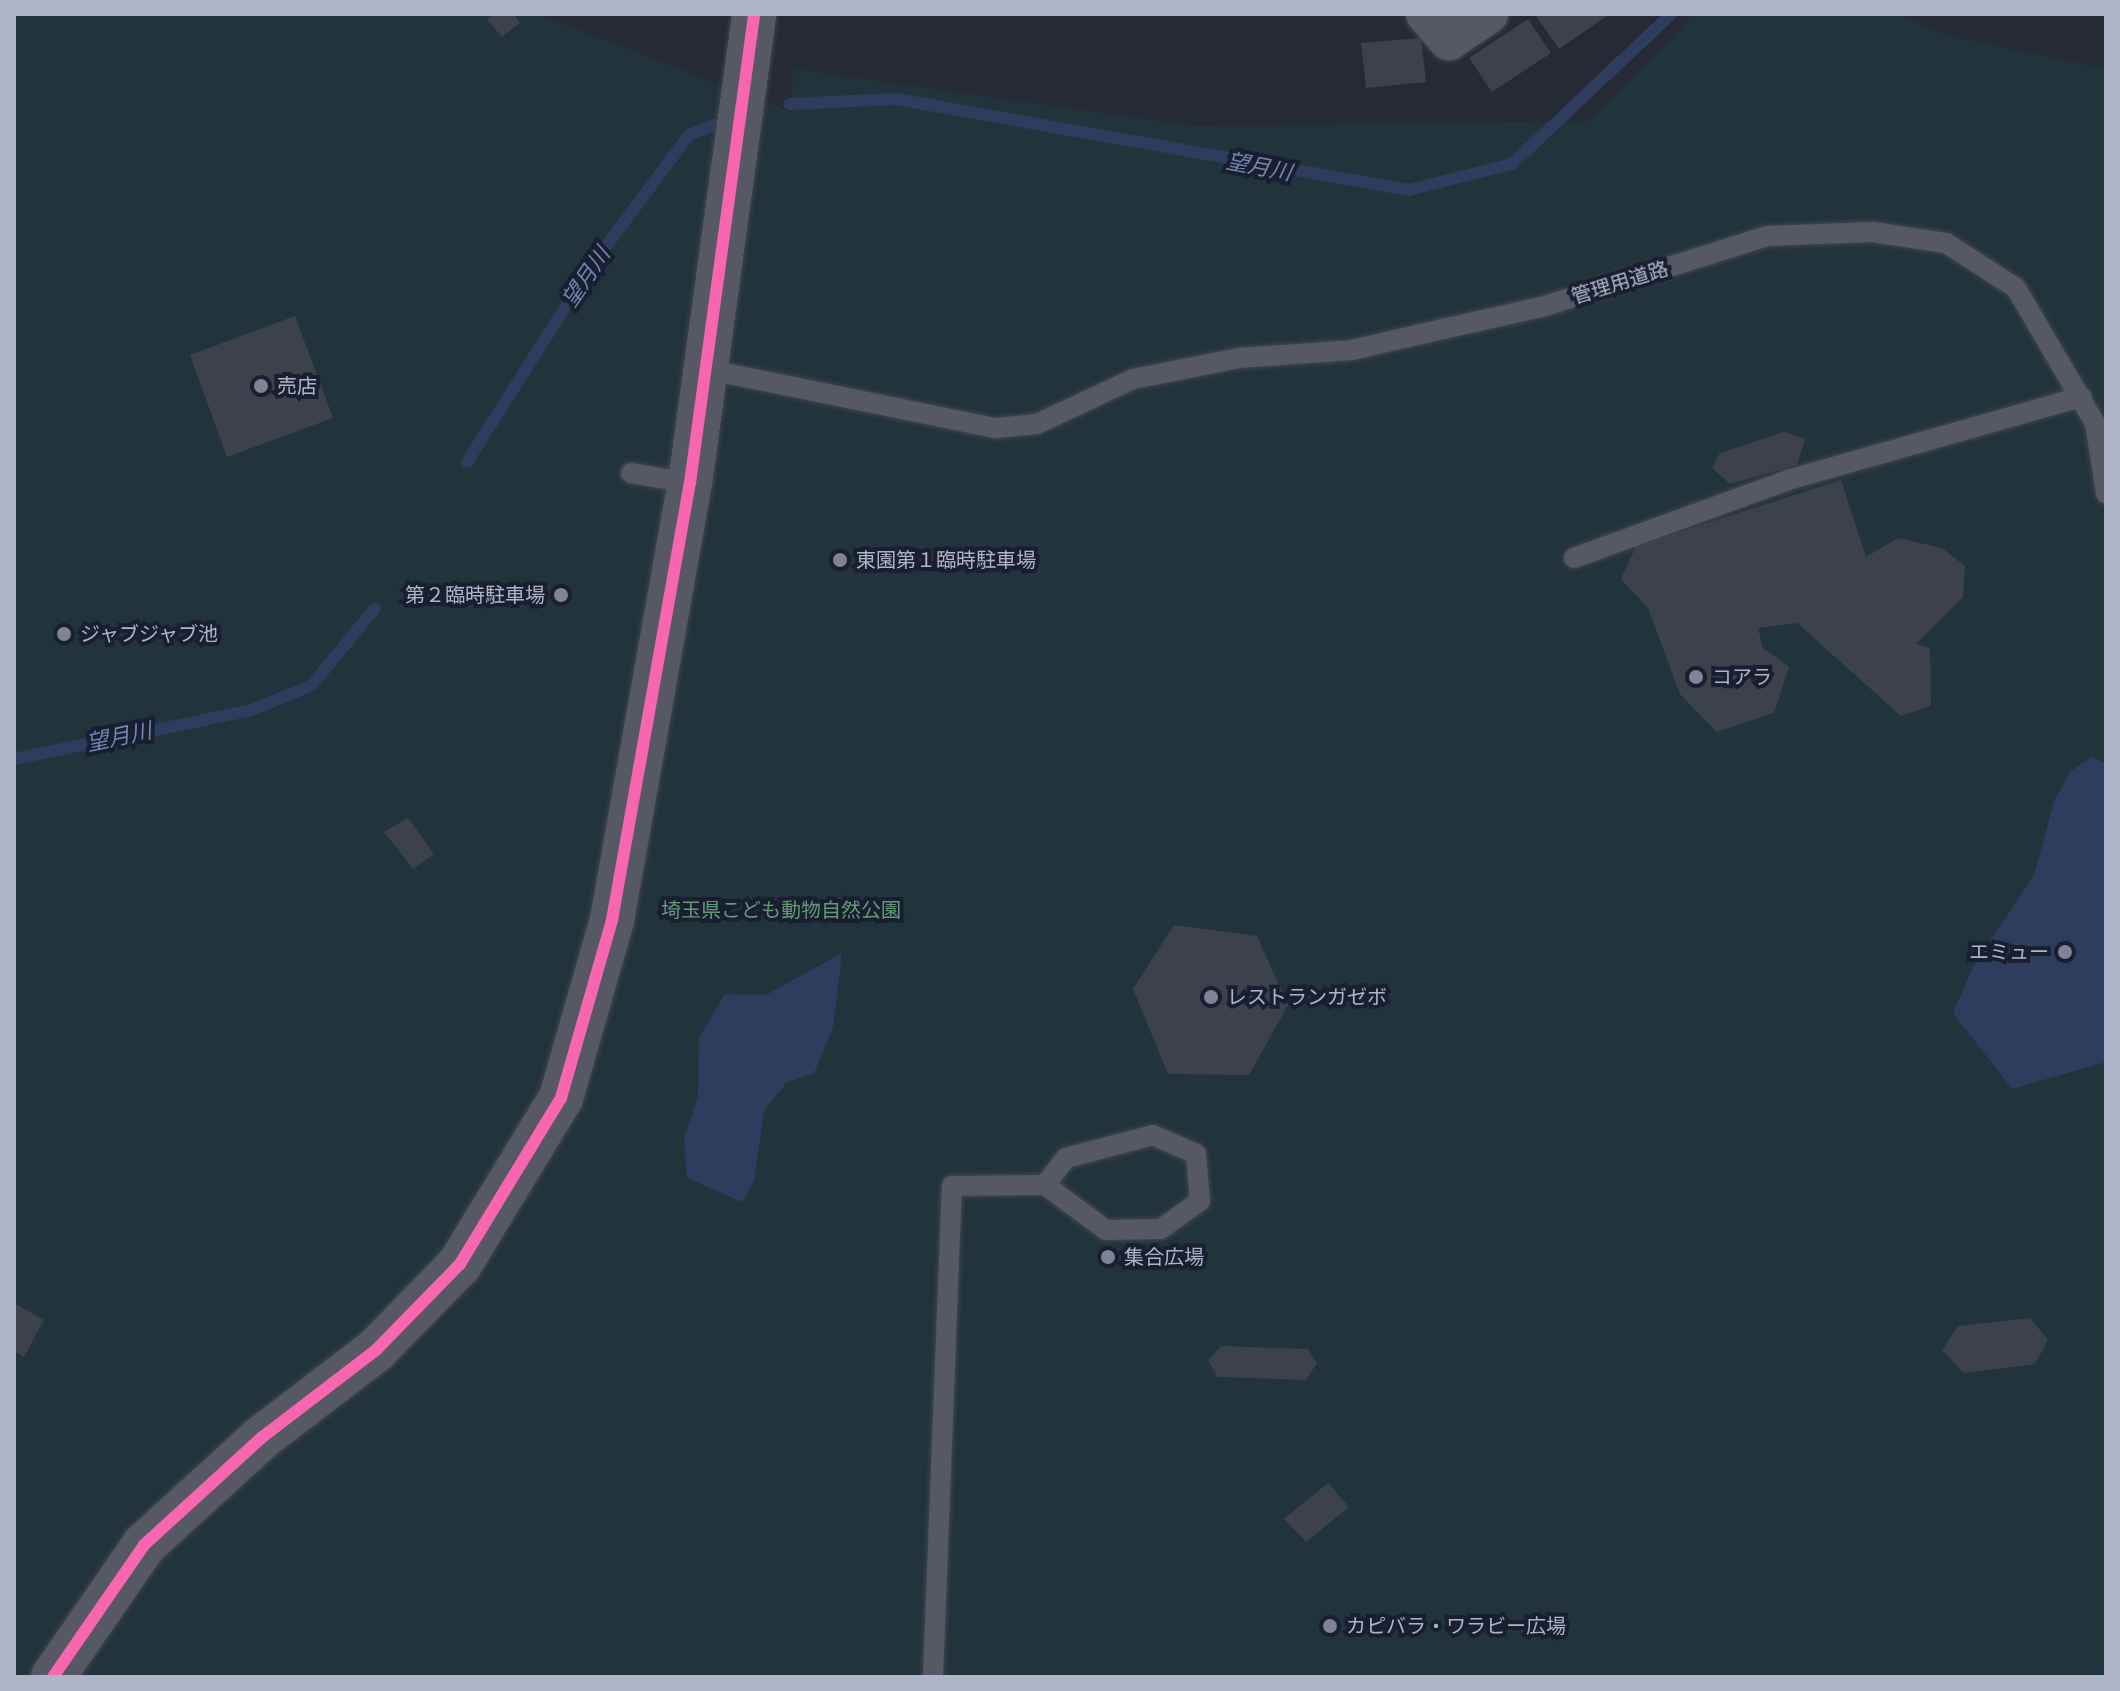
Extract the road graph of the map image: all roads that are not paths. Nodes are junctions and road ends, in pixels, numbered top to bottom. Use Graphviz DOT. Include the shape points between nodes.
graph roads {
  1 [pos="1426,14"];
  2 [pos="1488,14"];
  3 [pos="748,16"];
  4 [pos="710,370"];
  5 [pos="2082,397"];
  6 [pos="631,473"];
  7 [pos="690,483"];
  8 [pos="2106,493"];
  9 [pos="1574,558"];
  10 [pos="1045,1185"];
  11 [pos="53,1677"];
  12 [pos="933,1677"];
  1 -- 2 [label="street" via="1449,40"];
  3 -- 4 [label="street"];
  4 -- 5 [label="lane, 管理用道路" via="996,428 1037,424 1133,379 1239,358 1352,350 1545,306 1767,236 1873,232 1946,243 2016,288"];
  4 -- 7 [label="street"];
  5 -- 8 [label="lane, 管理用道路" via="2095,423"];
  5 -- 9 [label="lane" via="1788,480"];
  6 -- 7 [label="lane"];
  7 -- 11 [label="street" via="612,920 561,1098 460,1264 376,1350 261,1438 144,1545"];
  10 -- 10 [label="lane" via="1066,1158 1099,1144 1153,1135 1196,1154 1200,1201 1161,1229 1106,1230"];
  10 -- 12 [label="lane" via="952,1186"];
}
